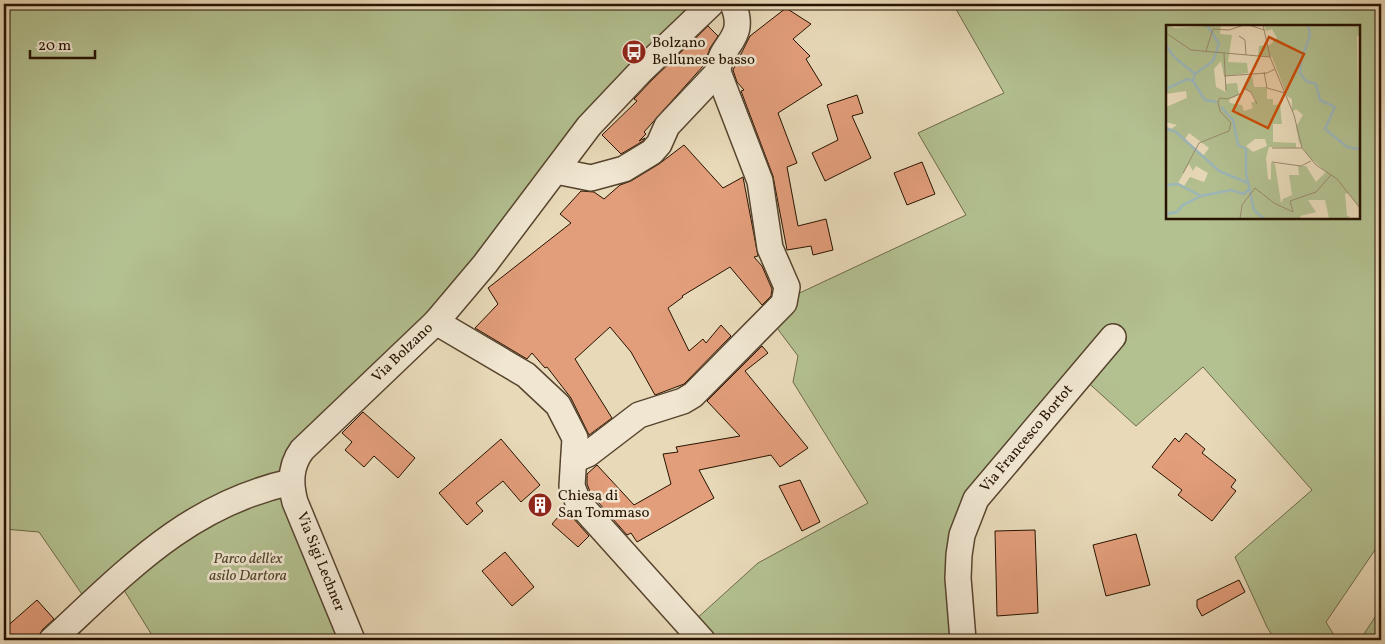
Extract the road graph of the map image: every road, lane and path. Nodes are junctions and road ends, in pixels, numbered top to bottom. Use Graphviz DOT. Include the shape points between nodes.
graph roads {
  1 [pos="711,4"];
  2 [pos="733,4"];
  3 [pos="718,72"];
  4 [pos="556,171"];
  5 [pos="436,322"];
  6 [pos="1113,337"];
  7 [pos="574,460"];
  8 [pos="292,482"];
  9 [pos="52,640"];
  10 [pos="352,640"];
  11 [pos="702,640"];
  12 [pos="963,640"];
  1 -- 4 [label="street, Via Bolzano" via="589,126"];
  2 -- 3 [label="street" via="738,18 737,34 721,58"];
  3 -- 4 [label="street" via="667,126 652,152 624,169 591,178"];
  3 -- 7 [label="street" via="760,181 770,248 787,296 784,303 693,395 639,415 588,454"];
  4 -- 5 [label="street, Via Bolzano"];
  5 -- 7 [label="street" via="526,375 548,394 572,428 576,446"];
  5 -- 8 [label="street, Via Bolzano" via="302,450 295,459"];
  6 -- 12 [label="street, Via Francesco Bortot" via="976,498 964,528 959,555"];
  7 -- 11 [label="street" via="572,486 578,502"];
  8 -- 9 [label="street" via="261,489 195,519 124,574"];
  8 -- 10 [label="street, Via Sigi Lechner" via="295,502"];
}
